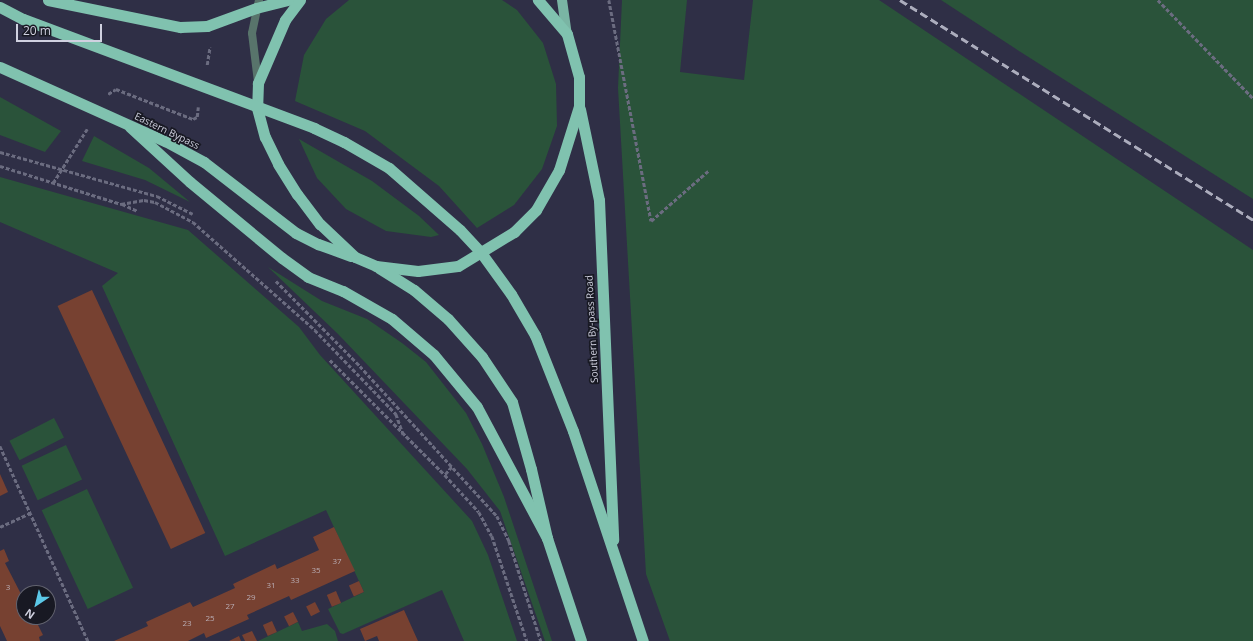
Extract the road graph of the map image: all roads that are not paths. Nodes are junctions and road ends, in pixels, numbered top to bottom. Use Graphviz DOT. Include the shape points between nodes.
graph roads {
  1 [pos="48,0"];
  2 [pos="288,0"];
  3 [pos="300,0"];
  4 [pos="538,0"];
  5 [pos="562,0"];
  6 [pos="258,4"];
  7 [pos="0,7"];
  8 [pos="567,34"];
  9 [pos="0,67"];
  10 [pos="258,83"];
  11 [pos="579,106"];
  12 [pos="257,108"];
  13 [pos="130,127"];
  14 [pos="482,254"];
  15 [pos="355,257"];
  16 [pos="376,266"];
  17 [pos="547,538"];
  18 [pos="613,553"];
  19 [pos="581,641"];
  20 [pos="643,641"];
  1 -- 6 [label="highway" via="180,27 207,26"];
  2 -- 6 [label="highway"];
  3 -- 10 [label="highway" via="286,20"];
  4 -- 8 [label="highway"];
  5 -- 8 [label="main road"];
  6 -- 10 [label="lane" via="252,33"];
  7 -- 12 [label="highway" via="23,19"];
  8 -- 11 [label="highway" via="579,77"];
  9 -- 13 [label="highway, Eastern Bypass"];
  10 -- 12 [label="highway"];
  11 -- 14 [label="highway" via="559,170 536,210 514,232"];
  11 -- 18 [label="highway, Southern By-pass Road" via="598,200"];
  12 -- 14 [label="highway, Southern By-pass Road" via="314,128 389,168 439,210"];
  12 -- 15 [label="highway" via="265,137 297,194 320,224"];
  13 -- 15 [label="highway, Eastern Bypass" via="165,141 204,162 296,233"];
  13 -- 17 [label="highway" via="190,182 282,258 308,277 343,291 392,319 434,355 477,407"];
  14 -- 16 [label="highway" via="458,266 418,271"];
  14 -- 18 [label="highway, Southern By-pass Road" via="511,294 535,335 573,431"];
  15 -- 16 [label="highway, Eastern Bypass"];
  16 -- 17 [label="highway" via="414,290 448,319 482,357 512,402"];
  17 -- 19 [label="highway"];
  18 -- 20 [label="highway, Southern By-pass Road"];
}
